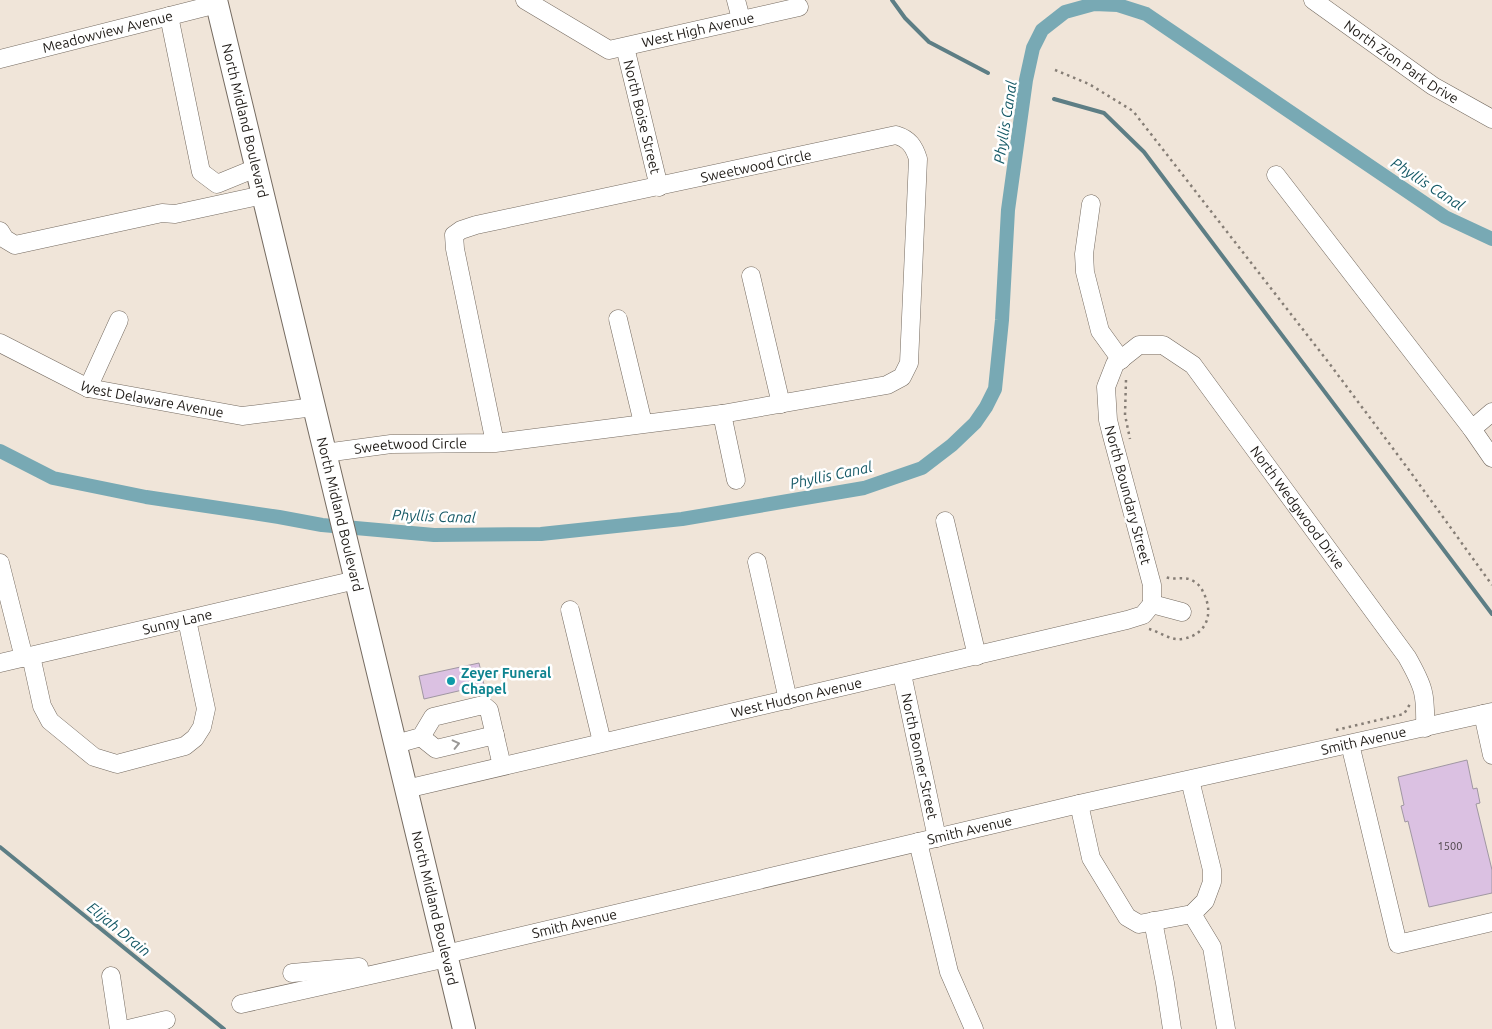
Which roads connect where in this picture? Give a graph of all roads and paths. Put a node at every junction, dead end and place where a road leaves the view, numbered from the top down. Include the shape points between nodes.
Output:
1 (526, 0) edge
2 (736, 0) edge
3 (1313, 0) edge
4 (216, 2) edge
5 (799, 7) dead end
6 (169, 16) junction
7 (741, 19) junction
8 (626, 47) junction
9 (0, 59) edge
10 (1055, 70) dead end
11 (1492, 119) edge
12 (256, 168) junction
13 (1276, 175) dead end
14 (659, 187) junction
15 (263, 194) junction
16 (1091, 204) dead end
17 (0, 231) edge
18 (751, 276) dead end
19 (120, 320) dead end
20 (618, 320) dead end
21 (0, 343) edge
22 (1123, 366) junction
23 (88, 388) junction
24 (781, 404) junction
25 (314, 407) junction
26 (1492, 412) edge
27 (722, 414) junction
28 (643, 423) junction
29 (1472, 429) junction
30 (1130, 440) dead end
31 (495, 443) junction
32 (325, 453) junction
33 (1492, 458) edge
34 (736, 480) dead end
35 (946, 521) dead end
36 (757, 562) dead end
37 (0, 563) edge
38 (1161, 572) dead end
39 (356, 580) junction
40 (1492, 584) edge
41 (1152, 604) junction
42 (570, 610) dead end
43 (1182, 612) dead end
44 (187, 620) junction
45 (1146, 629) dead end
46 (977, 656) junction
47 (27, 657) junction
48 (0, 663) edge
49 (902, 674) junction
50 (788, 700) junction
51 (1411, 702) dead end
52 (1488, 713) edge
53 (1425, 728) junction
54 (1329, 732) dead end
55 (495, 735) junction
56 (421, 737) junction
57 (602, 742) junction
58 (396, 744) junction
59 (1350, 744) junction
60 (1492, 755) edge
61 (502, 766) junction
62 (1190, 780) junction
63 (406, 789) junction
64 (1079, 804) junction
65 (937, 838) junction
66 (918, 842) junction
67 (1192, 914) junction
68 (1153, 921) junction
69 (1492, 922) edge
70 (446, 953) junction
71 (292, 973) dead end
72 (111, 976) dead end
73 (241, 1004) dead end
74 (166, 1020) dead end
75 (119, 1029) edge
76 (128, 1029) edge
77 (464, 1029) edge
78 (974, 1029) edge
79 (1172, 1029) edge
80 (1226, 1029) edge

1 - 8 street, West High Avenue via 609,50
2 - 7 street
3 - 11 street, North Zion Park Drive via 1433,86
4 - 6 street, Meadowview Avenue
4 - 12 main road, North Midland Boulevard
5 - 7 street, West High Avenue
6 - 9 street, Meadowview Avenue
6 - 12 street via 201,172 217,184
7 - 8 street, West High Avenue
8 - 14 street, North Boise Street
10 - 40 path via 1089,84 1133,111 1323,356
12 - 15 main road, North Midland Boulevard
13 - 29 street
14 - 24 street, Sweetwood Circle via 896,136 907,139 914,148 918,159 909,363 902,377 886,385
14 - 31 street, Sweetwood Circle via 476,225 454,235
15 - 17 street via 15,245
15 - 25 main road, North Midland Boulevard
16 - 22 street via 1084,254 1085,272 1100,331
18 - 24 street
19 - 23 street
20 - 28 street
21 - 23 street, West Delaware Avenue
22 - 30 path via 1125,415
22 - 41 street, North Boundary Street via 1115,364 1106,387 1108,420 1152,585
22 - 53 street, North Wedgwood Drive via 1139,345 1156,344 1163,345 1193,365 1407,657 1421,682 1426,702
23 - 25 street, West Delaware Avenue via 242,416
24 - 27 street, Sweetwood Circle
25 - 32 main road, North Midland Boulevard
26 - 29 street
27 - 28 street, Sweetwood Circle
27 - 34 street
28 - 31 street, Sweetwood Circle
29 - 33 street
31 - 32 street, Sweetwood Circle via 391,444
32 - 39 main road, North Midland Boulevard
35 - 46 street
36 - 50 street
37 - 47 street
38 - 45 path via 1166,578 1189,579 1200,586 1210,612 1206,624 1182,639
39 - 44 street, Sunny Lane
39 - 58 main road, North Midland Boulevard
41 - 43 street
41 - 46 street, West Hudson Avenue via 1143,615 1135,618
42 - 57 street
44 - 47 street, Sunny Lane
44 - 47 street via 206,709 202,727 185,746 117,764 94,757 50,722
46 - 49 street, West Hudson Avenue
47 - 48 street, Sunny Lane
49 - 50 street, West Hudson Avenue
49 - 65 street, North Bonner Street
50 - 57 street, West Hudson Avenue
51 - 54 path via 1404,714
52 - 53 street, Smith Avenue
52 - 60 street
53 - 59 street, Smith Avenue
56 -> 55 street via 436,749
55 - 56 street via 489,710 484,705 433,717
55 - 61 street
56 - 58 street
57 - 61 street, West Hudson Avenue
58 - 63 main road, North Midland Boulevard
59 - 62 street, Smith Avenue
59 - 69 street via 1398,944
61 - 63 street, West Hudson Avenue
62 - 64 street, Smith Avenue
62 - 67 street via 1212,870 1212,882 1205,901
63 - 70 main road, North Midland Boulevard
64 - 65 street, Smith Avenue
64 - 68 street via 1091,858 1127,917 1140,924
65 - 66 street, Smith Avenue
66 - 70 street, Smith Avenue
66 - 78 street via 949,972
67 - 68 street
67 - 80 street via 1212,947
68 - 79 street
70 - 71 street via 350,969
70 - 73 street, Smith Avenue
70 - 77 main road, North Midland Boulevard
72 - 75 street
74 - 76 street

